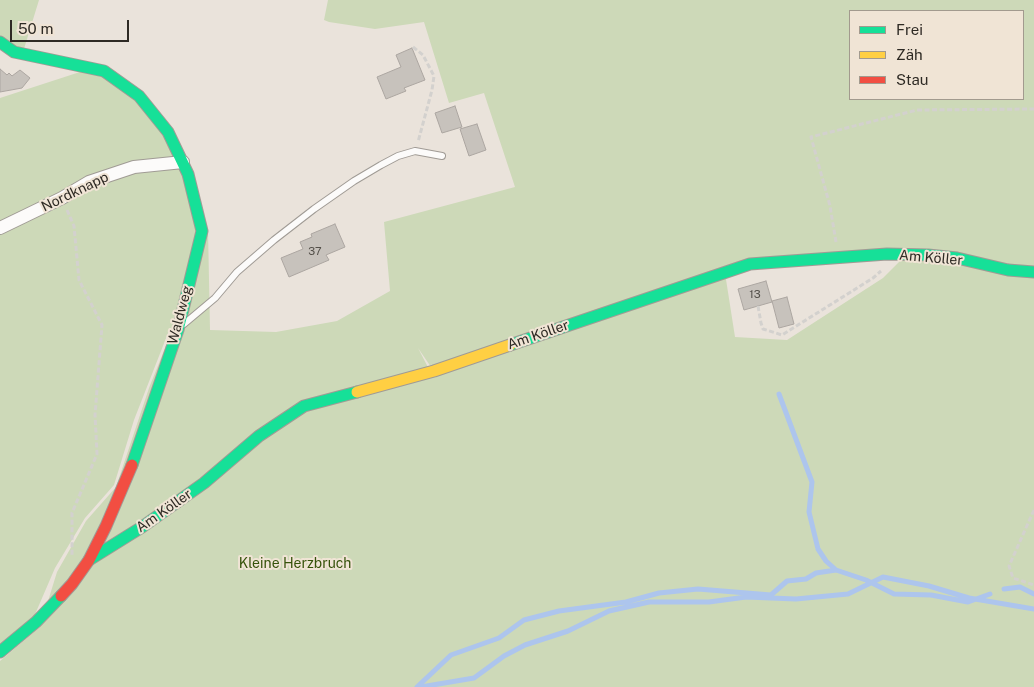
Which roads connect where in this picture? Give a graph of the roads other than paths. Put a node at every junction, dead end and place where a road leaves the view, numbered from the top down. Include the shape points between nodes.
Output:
1 (0, 42) edge
2 (442, 156) dead end
3 (183, 162) junction
4 (0, 228) edge
5 (1034, 272) edge
6 (178, 330) junction
7 (88, 560) junction
8 (0, 652) edge

1 - 3 street, Waldweg via 14,52 104,71 139,96 168,132
2 - 6 lane via 415,151 381,164 314,209 237,272 215,298
3 - 4 street, Nordknapp via 116,172 89,182
3 - 6 street, Waldweg via 202,231
5 - 7 street, Am Köller via 928,255 838,256 750,264 434,371 304,406 259,436 204,483
6 - 7 street, Waldweg via 134,460
7 - 8 street, Waldweg via 72,584 36,622

